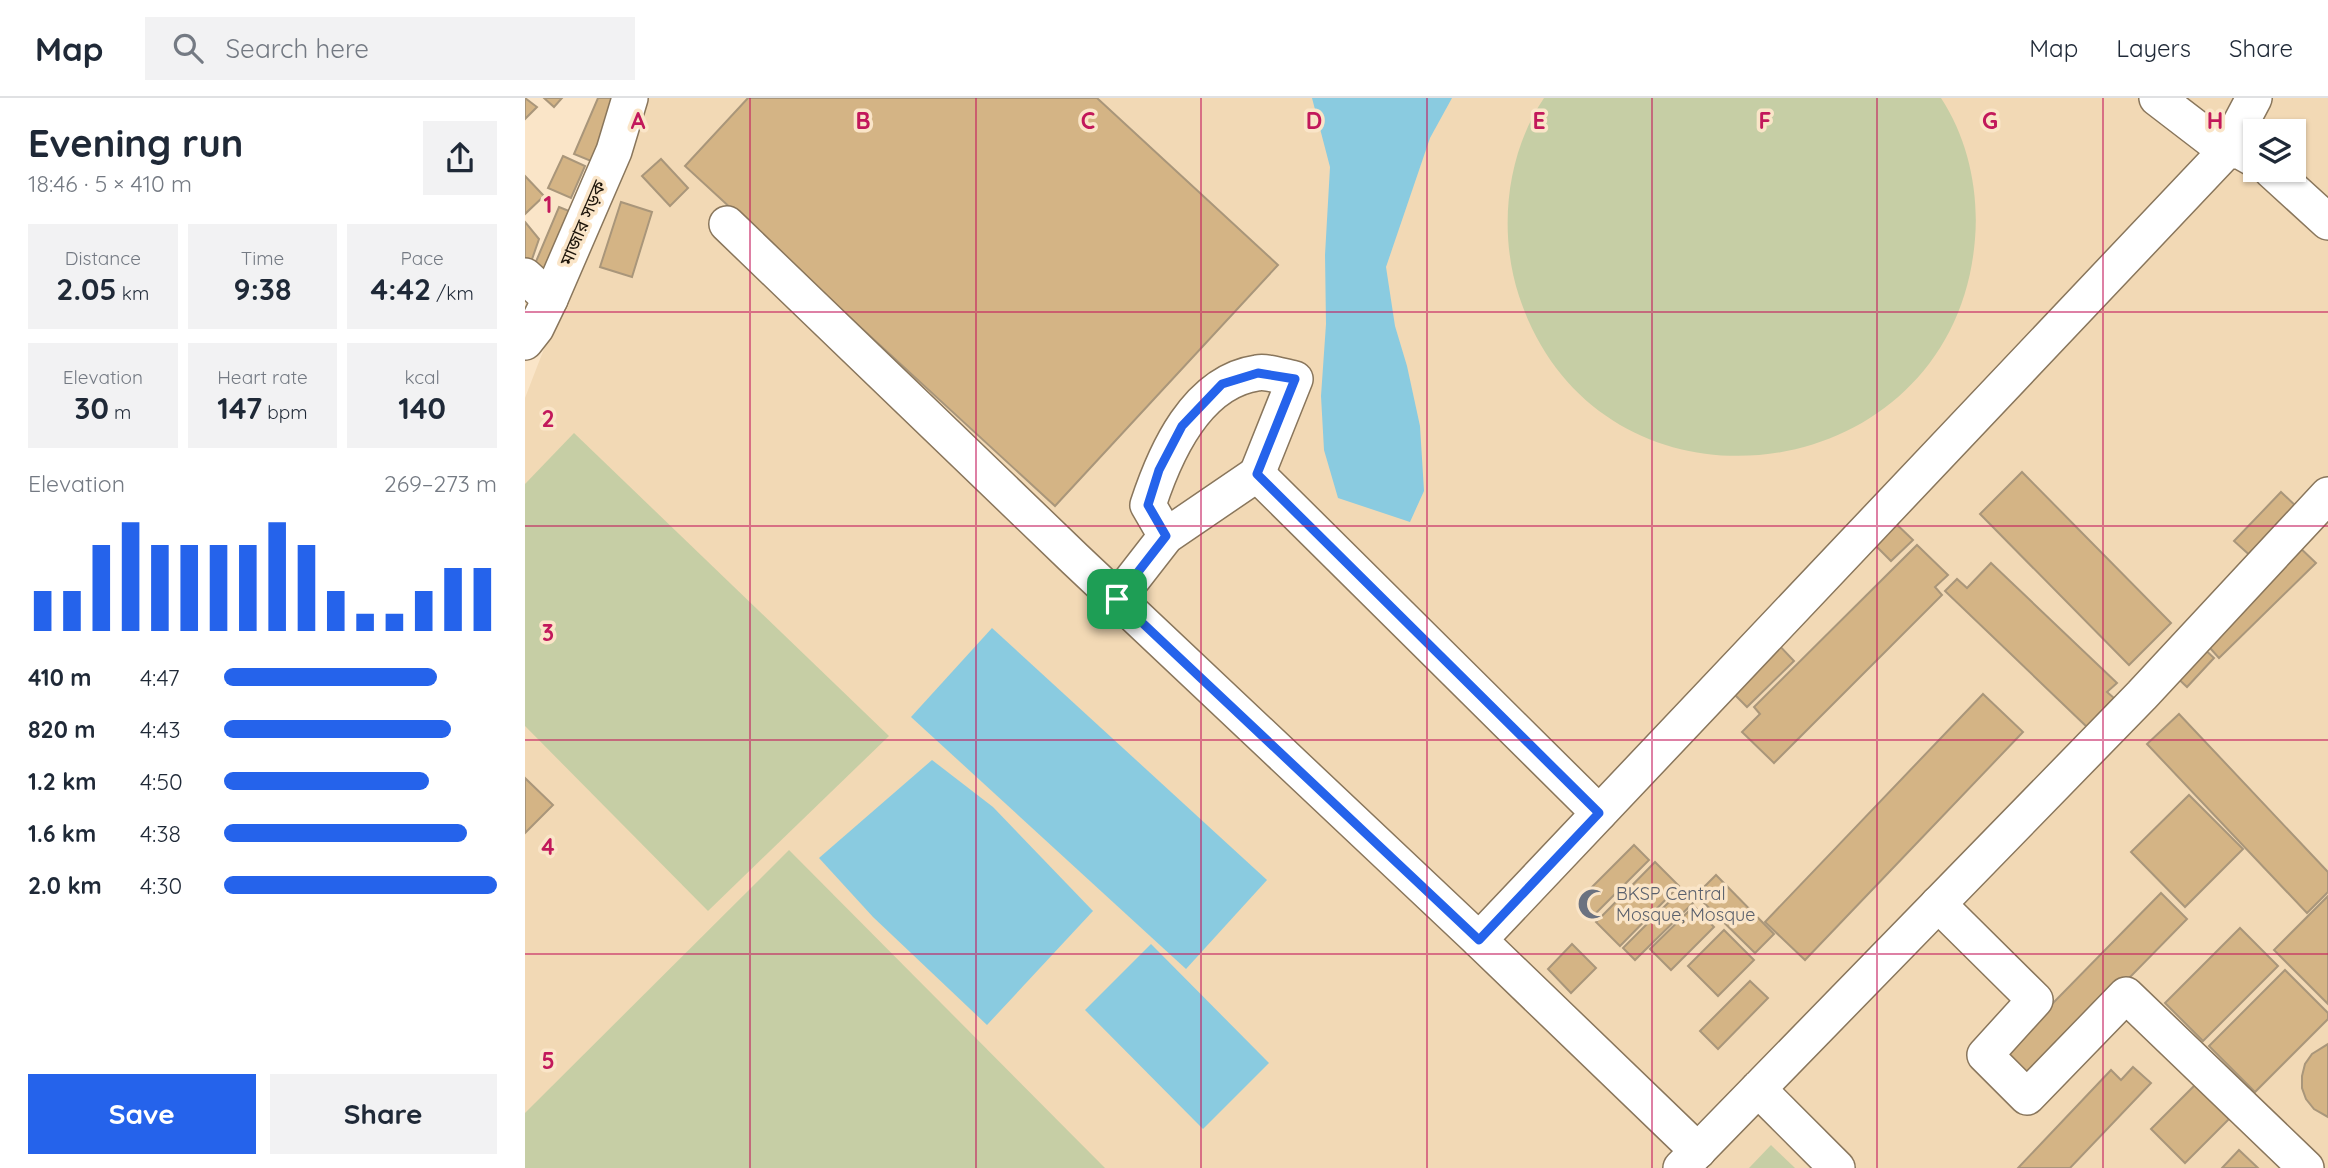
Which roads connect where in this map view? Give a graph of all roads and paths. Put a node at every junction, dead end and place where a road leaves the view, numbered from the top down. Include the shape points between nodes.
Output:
1 (630, 98) edge
2 (2157, 98) edge
3 (2254, 98) edge
4 (2241, 155) edge
5 (2284, 182) edge
6 (2328, 222) edge
7 (727, 224) dead end
8 (525, 276) edge
9 (550, 299) junction
10 (525, 342) edge
11 (1257, 474) junction
12 (2328, 495) edge
13 (1166, 536) junction
14 (1117, 599) junction
15 (1599, 813) junction
16 (1938, 904) junction
17 (1479, 940) junction
18 (1758, 1089) junction
19 (1689, 1159) edge
20 (1837, 1168) edge
21 (2306, 1168) edge

1 - 9 street, মাজার সড়ক via 614,151
2 - 4 street
3 - 4 street
4 - 15 street
5 - 6 street
7 - 14 street
8 - 9 street
9 - 10 street, মাজার সড়ক
11 - 13 street
11 - 13 street via 1295,379 1258,373 1222,384 1182,426 1159,470 1148,505
11 - 15 street
12 - 16 street
13 - 14 street
14 - 17 street
15 - 17 street
16 - 18 street
16 - 21 street via 2035,1000 1985,1055 2027,1097 2126,995
17 - 19 street
18 - 19 street
18 - 20 street

